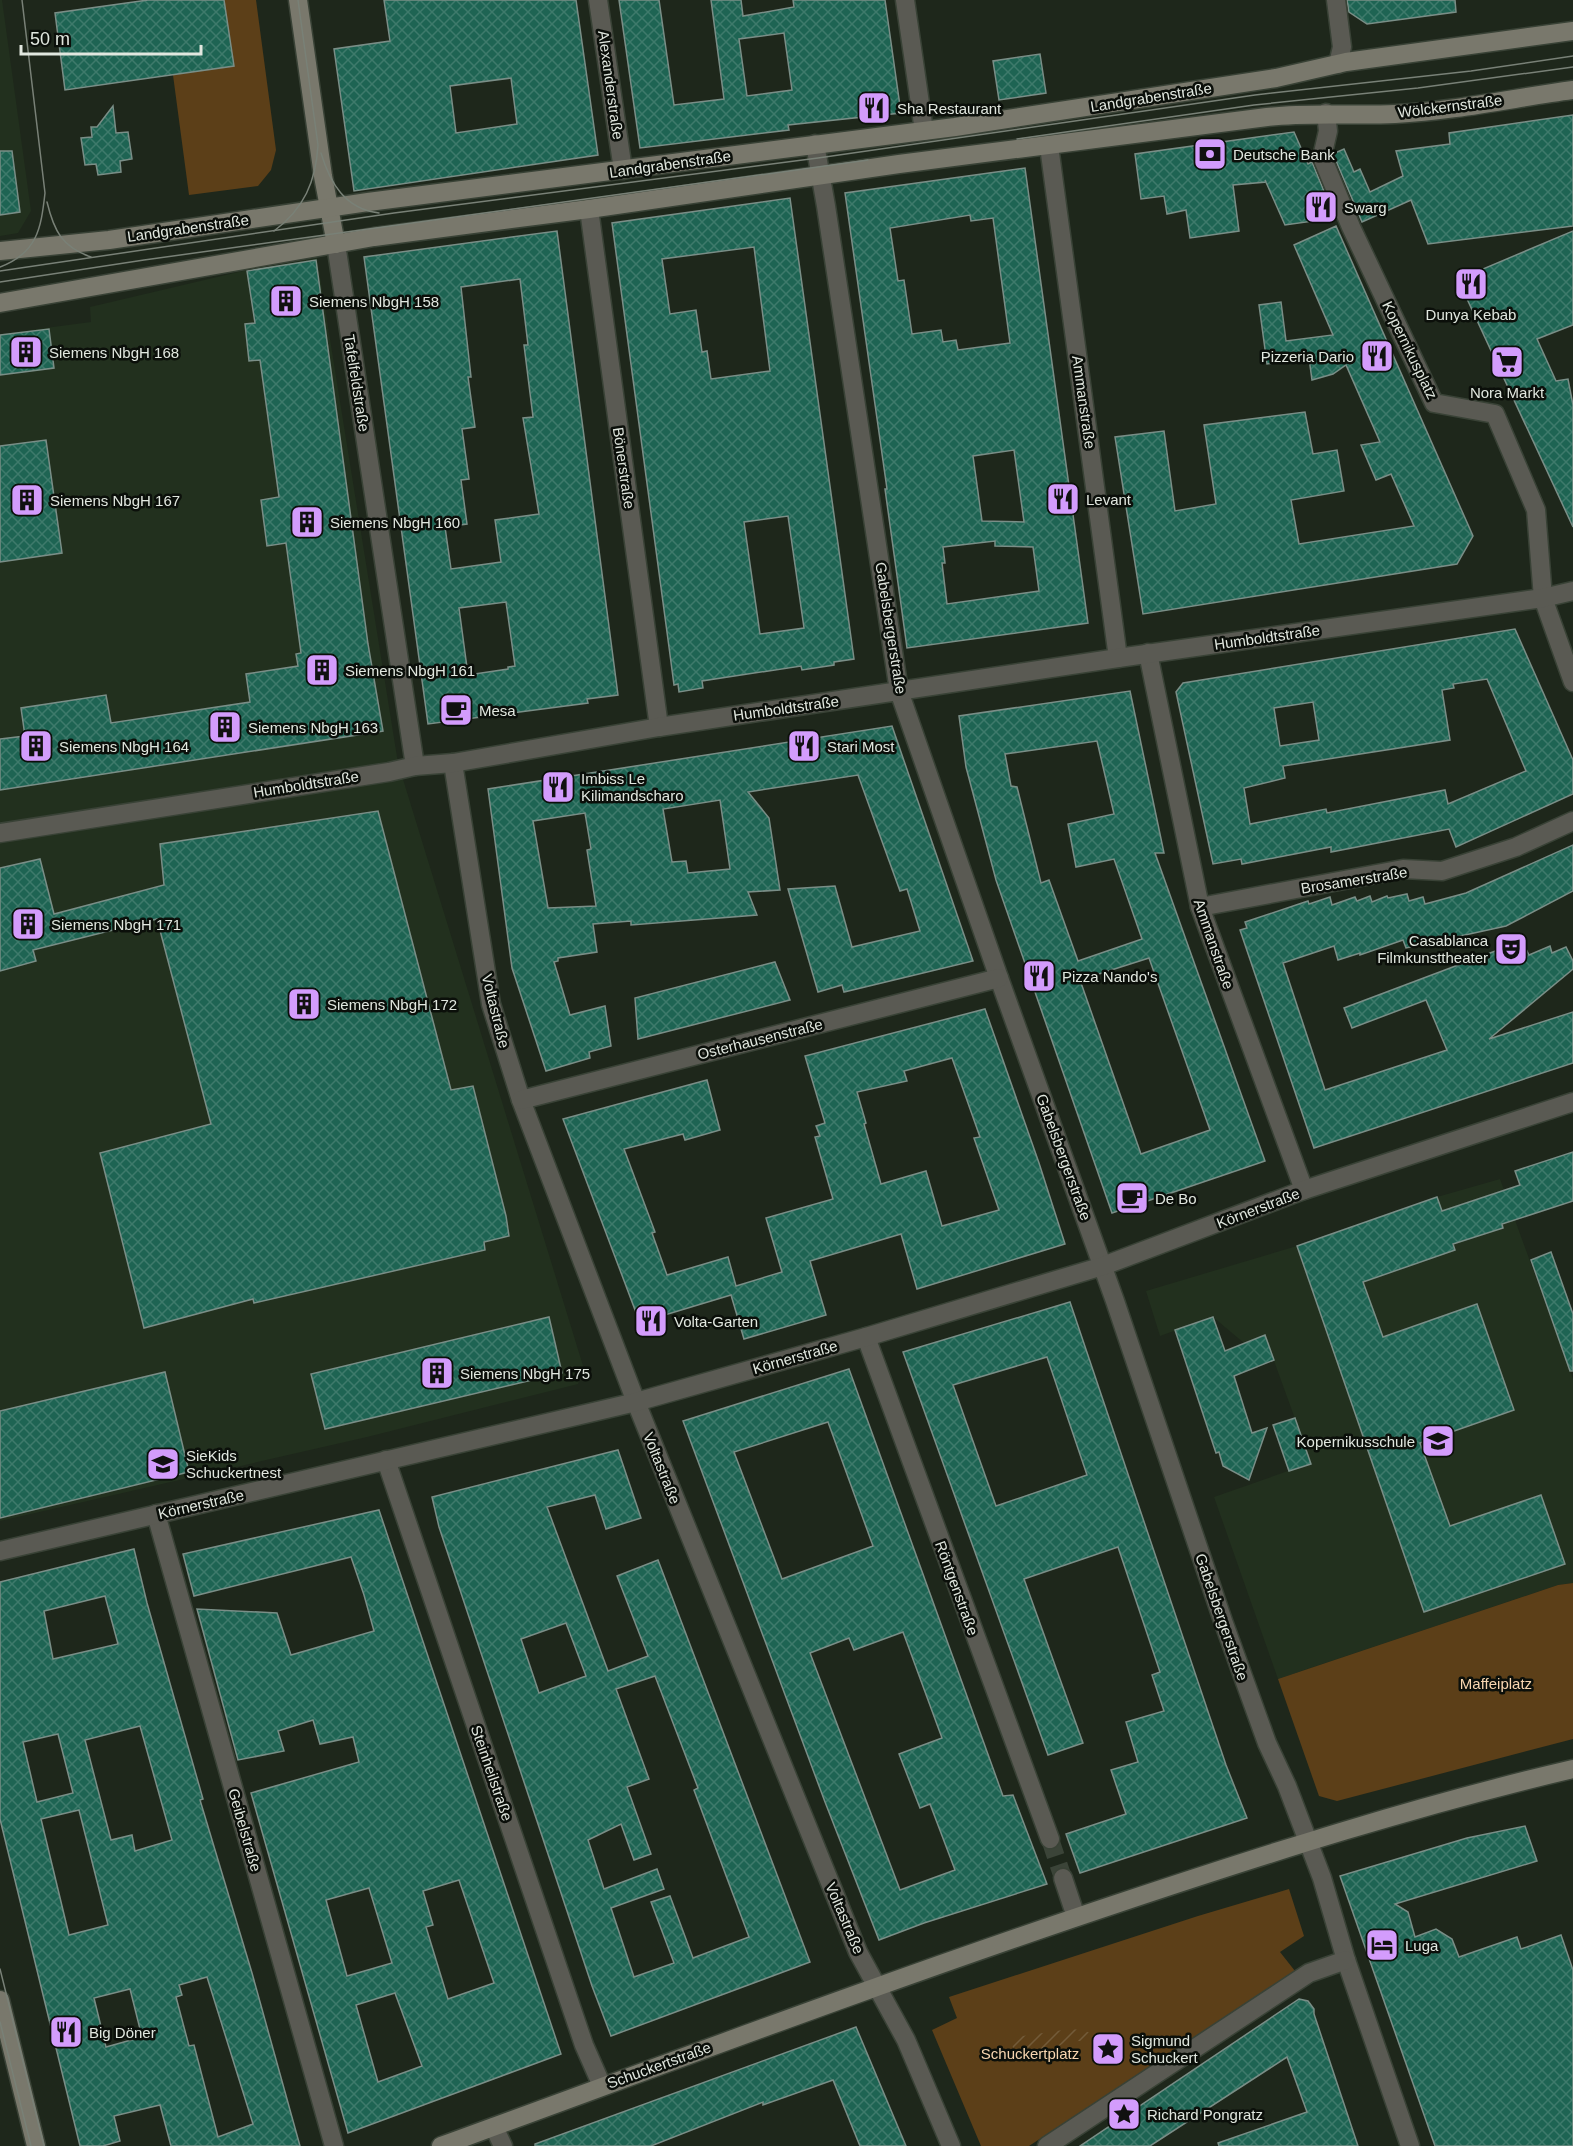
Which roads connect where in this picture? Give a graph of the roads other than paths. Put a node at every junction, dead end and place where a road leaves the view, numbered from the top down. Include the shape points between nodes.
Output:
1 (298, 0) edge
2 (598, 0) edge
3 (905, 0) edge
4 (1336, 0) edge
5 (1573, 31) edge
6 (1338, 64) junction
7 (1573, 90) edge
8 (1326, 113) junction
9 (924, 131) junction
10 (815, 144) junction
11 (1049, 146) junction
12 (623, 170) junction
13 (821, 176) junction
14 (328, 208) junction
15 (589, 209) junction
16 (336, 244) junction
17 (0, 251) edge
18 (0, 303) edge
19 (1573, 591) edge
20 (1543, 598) junction
21 (1148, 653) junction
22 (1118, 658) junction
23 (1573, 682) edge
24 (899, 691) junction
25 (659, 727) junction
26 (453, 764) junction
27 (415, 766) junction
28 (1573, 821) edge
29 (0, 833) edge
30 (1200, 907) junction
31 (999, 978) junction
32 (521, 1100) junction
33 (1573, 1102) edge
34 (1304, 1190) junction
35 (1103, 1266) junction
36 (866, 1337) junction
37 (636, 1402) junction
38 (386, 1460) junction
39 (156, 1515) junction
40 (0, 1551) edge
41 (1573, 1769) edge
42 (1050, 1839) tunnel mouth
43 (1308, 1841) junction
44 (1063, 1878) tunnel mouth
45 (1076, 1917) junction
46 (1346, 1960) junction
47 (877, 1986) junction
48 (0, 2000) edge
49 (602, 2086) junction
50 (494, 2127) junction
51 (36, 2146) edge
52 (334, 2146) edge
53 (441, 2146) edge
54 (503, 2146) edge
55 (951, 2146) edge
56 (1047, 2146) edge
57 (1410, 2146) edge

1 - 14 main road, Tafelfeldstraße
2 - 12 street, Alexanderstraße
3 - 9 street
4 - 6 street via 1341,47
5 - 6 main road
6 - 9 main road, Landgrabenstraße via 1276,78
7 - 8 main road, Wölckernstraße via 1395,114
8 - 11 main road via 1230,121
8 - 20 street, Kopernikusplatz via 1328,131 1322,157 1434,403 1495,414 1536,510
9 - 10 main road, Landgrabenstraße
10 - 12 main road, Landgrabenstraße
10 - 13 street, Gabelsbergerstraße
11 - 13 main road
11 - 22 street, Ammanstraße
12 - 14 main road, Landgrabenstraße
13 - 15 main road
13 - 24 street, Gabelsbergerstraße
14 - 16 main road, Tafelfeldstraße
14 - 17 main road, Landgrabenstraße via 109,240
15 - 16 main road
15 - 25 street, Bönerstraße
16 - 18 main road
16 - 27 street, Tafelfeldstraße
19 - 20 street, Humboldtstraße
20 - 21 street, Humboldtstraße
20 - 23 street, Kopernikusplatz
21 - 22 street, Humboldtstraße
21 - 30 street, Ammanstraße
22 - 24 street, Humboldtstraße
24 - 25 street, Humboldtstraße
24 - 31 street, Gabelsbergerstraße
25 - 26 street, Humboldtstraße
26 - 27 street, Humboldtstraße
26 - 32 street, Voltastraße via 491,1004
27 - 29 street, Humboldtstraße
28 - 30 street, Brosamerstraße via 1516,847 1442,872 1403,869
30 - 34 street, Ammanstraße
31 - 32 street, Osterhausenstraße
31 - 35 street, Gabelsbergerstraße
32 - 37 street, Voltastraße
33 - 34 street, Körnerstraße
34 - 35 street, Körnerstraße
35 - 36 street, Körnerstraße
35 - 43 street, Gabelsbergerstraße via 1223,1621
36 - 37 street, Körnerstraße
36 - 42 street, Röntgenstraße
37 - 38 street, Körnerstraße
37 - 47 street, Voltastraße via 858,1952
38 - 39 street, Körnerstraße
38 - 49 street, Steinheilstraße via 580,2034
39 - 40 street, Körnerstraße
39 - 52 street, Geibelstraße
41 - 43 main road
43 - 45 main road
43 - 46 street, Gabelsbergerstraße
44 - 45 street
45 - 47 main road
46 - 56 street via 1309,1973
46 - 57 street, Gabelsbergerstraße
47 - 49 main road, Schuckertstraße
47 - 55 street, Voltastraße via 906,2040
48 - 51 main road
49 - 50 main road, Schuckertstraße
50 - 53 main road, Schuckertstraße
50 - 54 street

